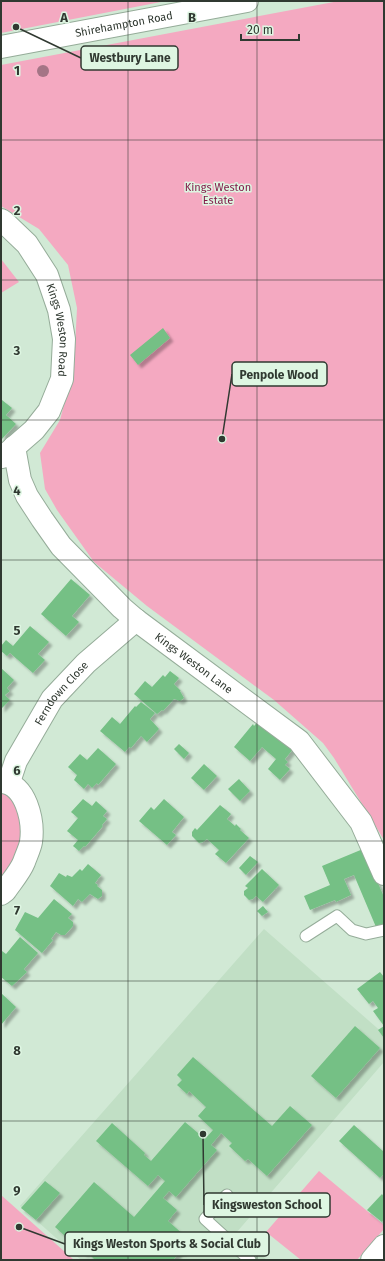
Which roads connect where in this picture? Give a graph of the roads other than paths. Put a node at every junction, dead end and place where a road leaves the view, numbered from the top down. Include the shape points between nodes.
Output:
1 (247, 1) edge
2 (1, 47) edge
3 (1, 220) edge
4 (7, 453) edge
5 (136, 620) junction
6 (5, 782) edge
7 (384, 874) edge
8 (1, 894) edge
9 (384, 930) edge
10 (306, 936) dead end
11 (227, 1195) dead end
12 (384, 1246) edge
13 (250, 1260) edge
14 (372, 1260) edge

1 - 2 street, Shirehampton Road
3 - 4 street, Kings Weston Road via 27,244 47,275 59,310 64,339 62,379 49,411 34,430
4 - 5 street, Kings Weston Lane via 27,496 61,546
5 - 6 street, Ferndown Close via 86,664 52,699
5 - 7 street, Kings Weston Lane via 299,741 361,822
6 - 8 street, Ferndown Close via 17,788 22,794 30,818 31,842 23,864
9 - 10 lane via 366,934 352,930 337,916
11 - 13 lane via 205,1219
12 - 14 street

